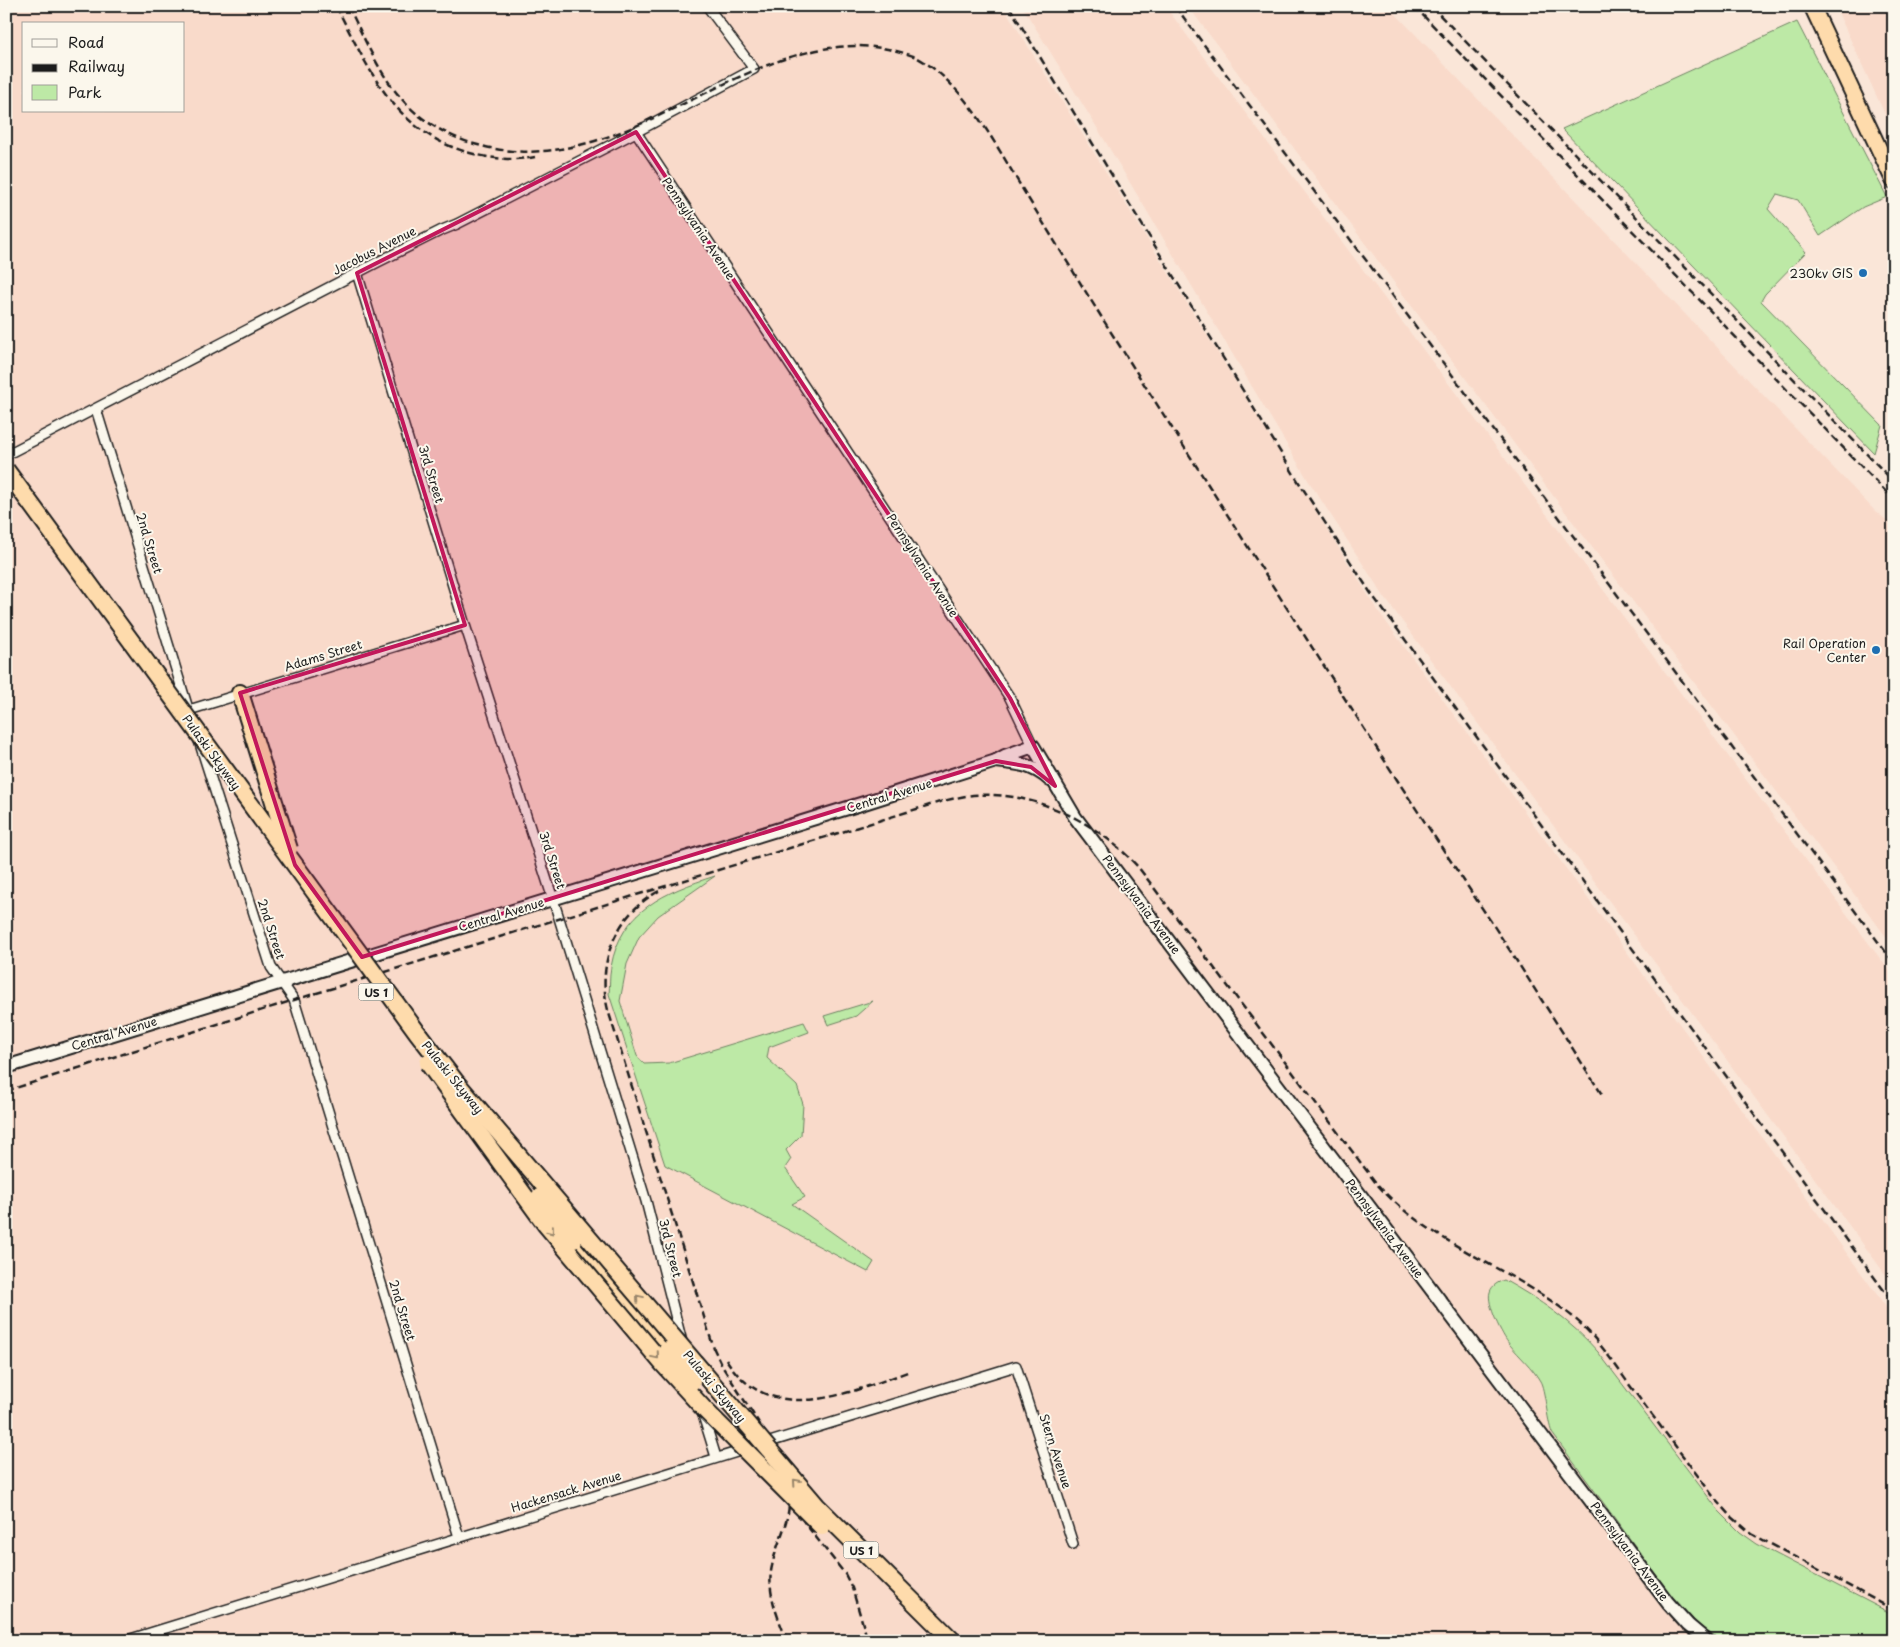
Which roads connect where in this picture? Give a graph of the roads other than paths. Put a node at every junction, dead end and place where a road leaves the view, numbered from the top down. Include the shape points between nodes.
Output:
1 (707, 6) edge
2 (1812, 6) edge
3 (636, 132) junction
4 (1894, 181) edge
5 (357, 273) junction
6 (96, 409) junction
7 (6, 455) edge
8 (6, 470) edge
9 (6, 486) edge
10 (465, 625) junction
11 (240, 693) junction
12 (189, 710) junction
13 (1033, 746) junction
14 (996, 761) junction
15 (1055, 786) junction
16 (552, 898) junction
17 (282, 981) junction
18 (6, 1066) edge
19 (667, 1350) junction
20 (1016, 1366) joint
21 (773, 1455) junction
22 (716, 1457) junction
23 (772, 1477) junction
24 (459, 1537) junction
25 (1073, 1544) dead end
26 (1705, 1639) edge
27 (124, 1641) edge
28 (938, 1641) edge
29 (953, 1641) edge

1 - 3 street, Jacobus Avenue via 754,69
2 - 4 highway
3 - 5 street, Jacobus Avenue
3 - 13 street, Pennsylvania Avenue via 1010,698
5 - 6 street, Jacobus Avenue
5 - 10 street, 3rd Street
6 - 7 street, Jacobus Avenue
6 - 12 street, 2nd Street
21 -> 8 highway, Pulaski Skyway / US 1, bridge via 432,1051
9 -> 23 highway, Pulaski Skyway / US 1, bridge via 546,1225 668,1370
10 - 11 street, Adams Street
10 - 16 street, 3rd Street
11 - 12 street, Adams Street
11 - 19 highway, bridge via 296,867 317,902 473,1113 562,1226
12 - 17 street, 2nd Street via 271,967
13 - 14 main road, Central Avenue
13 - 15 main road, Pennsylvania Avenue
14 - 15 main road, Central Avenue via 1031,767
14 - 16 main road, Central Avenue
15 - 26 main road, Pennsylvania Avenue via 1075,818 1668,1603
16 - 17 main road, Central Avenue
16 - 22 street, 3rd Street via 646,1201
17 - 18 main road, Central Avenue
17 - 24 street, 2nd Street via 294,1000
19 - 21 highway, bridge via 733,1420
19 - 23 highway, bridge
20 - 22 street, Hackensack Avenue
20 - 25 street, Stern Avenue
29 -> 21 highway, Pulaski Skyway / US 1, bridge via 817,1506
22 - 24 street, Hackensack Avenue
23 - 28 highway, Pulaski Skyway / US 1, bridge
24 - 27 street, Hackensack Avenue

